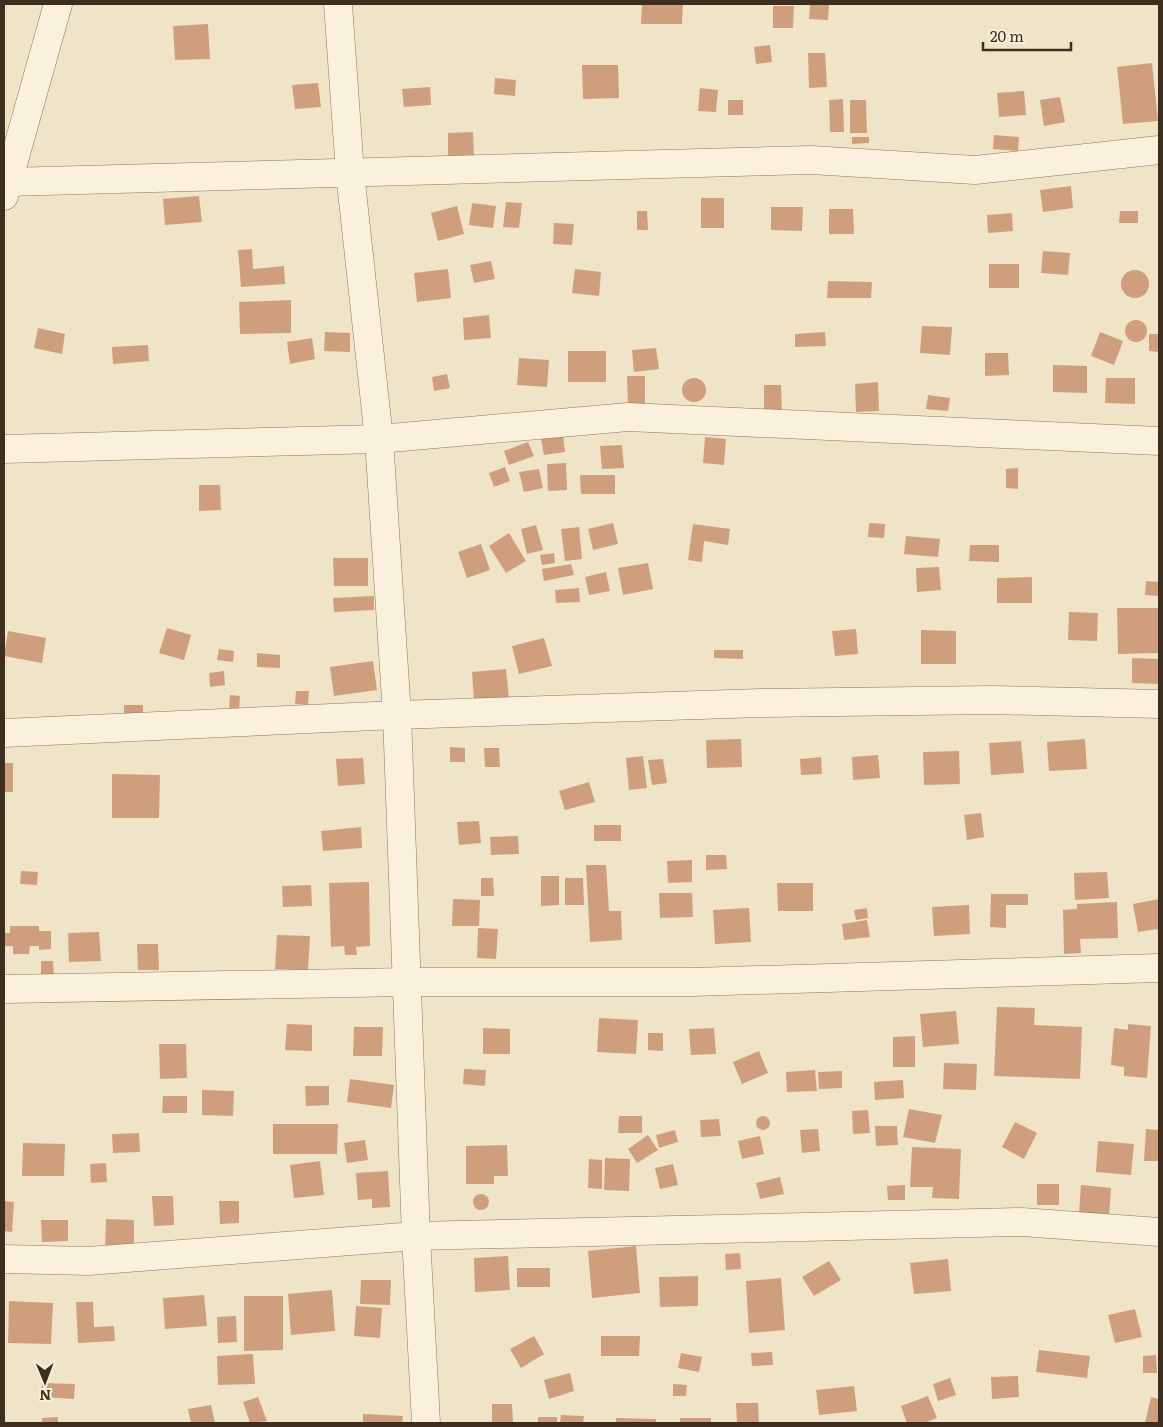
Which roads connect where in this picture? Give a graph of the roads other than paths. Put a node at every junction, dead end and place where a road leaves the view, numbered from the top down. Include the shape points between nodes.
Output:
1 (58, 4) edge
2 (338, 4) edge
3 (1159, 150) edge
4 (350, 173) junction
5 (5, 189) edge
6 (379, 439) junction
7 (1159, 440) edge
8 (4, 449) edge
9 (1159, 704) edge
10 (397, 714) junction
11 (4, 733) edge
12 (1159, 968) edge
13 (407, 982) junction
14 (4, 988) edge
15 (1159, 1232) edge
16 (416, 1236) junction
17 (4, 1259) edge
18 (426, 1423) edge

1 - 5 street
2 - 4 street
3 - 4 street via 975,170 811,160
4 - 5 street
4 - 6 street
6 - 7 street via 628,418
6 - 8 street
6 - 10 street
9 - 10 street via 992,700 761,703
10 - 11 street
10 - 13 street
12 - 13 street via 693,982
13 - 14 street
13 - 16 street
15 - 16 street via 1022,1222
16 - 17 street via 88,1261
16 - 18 street

